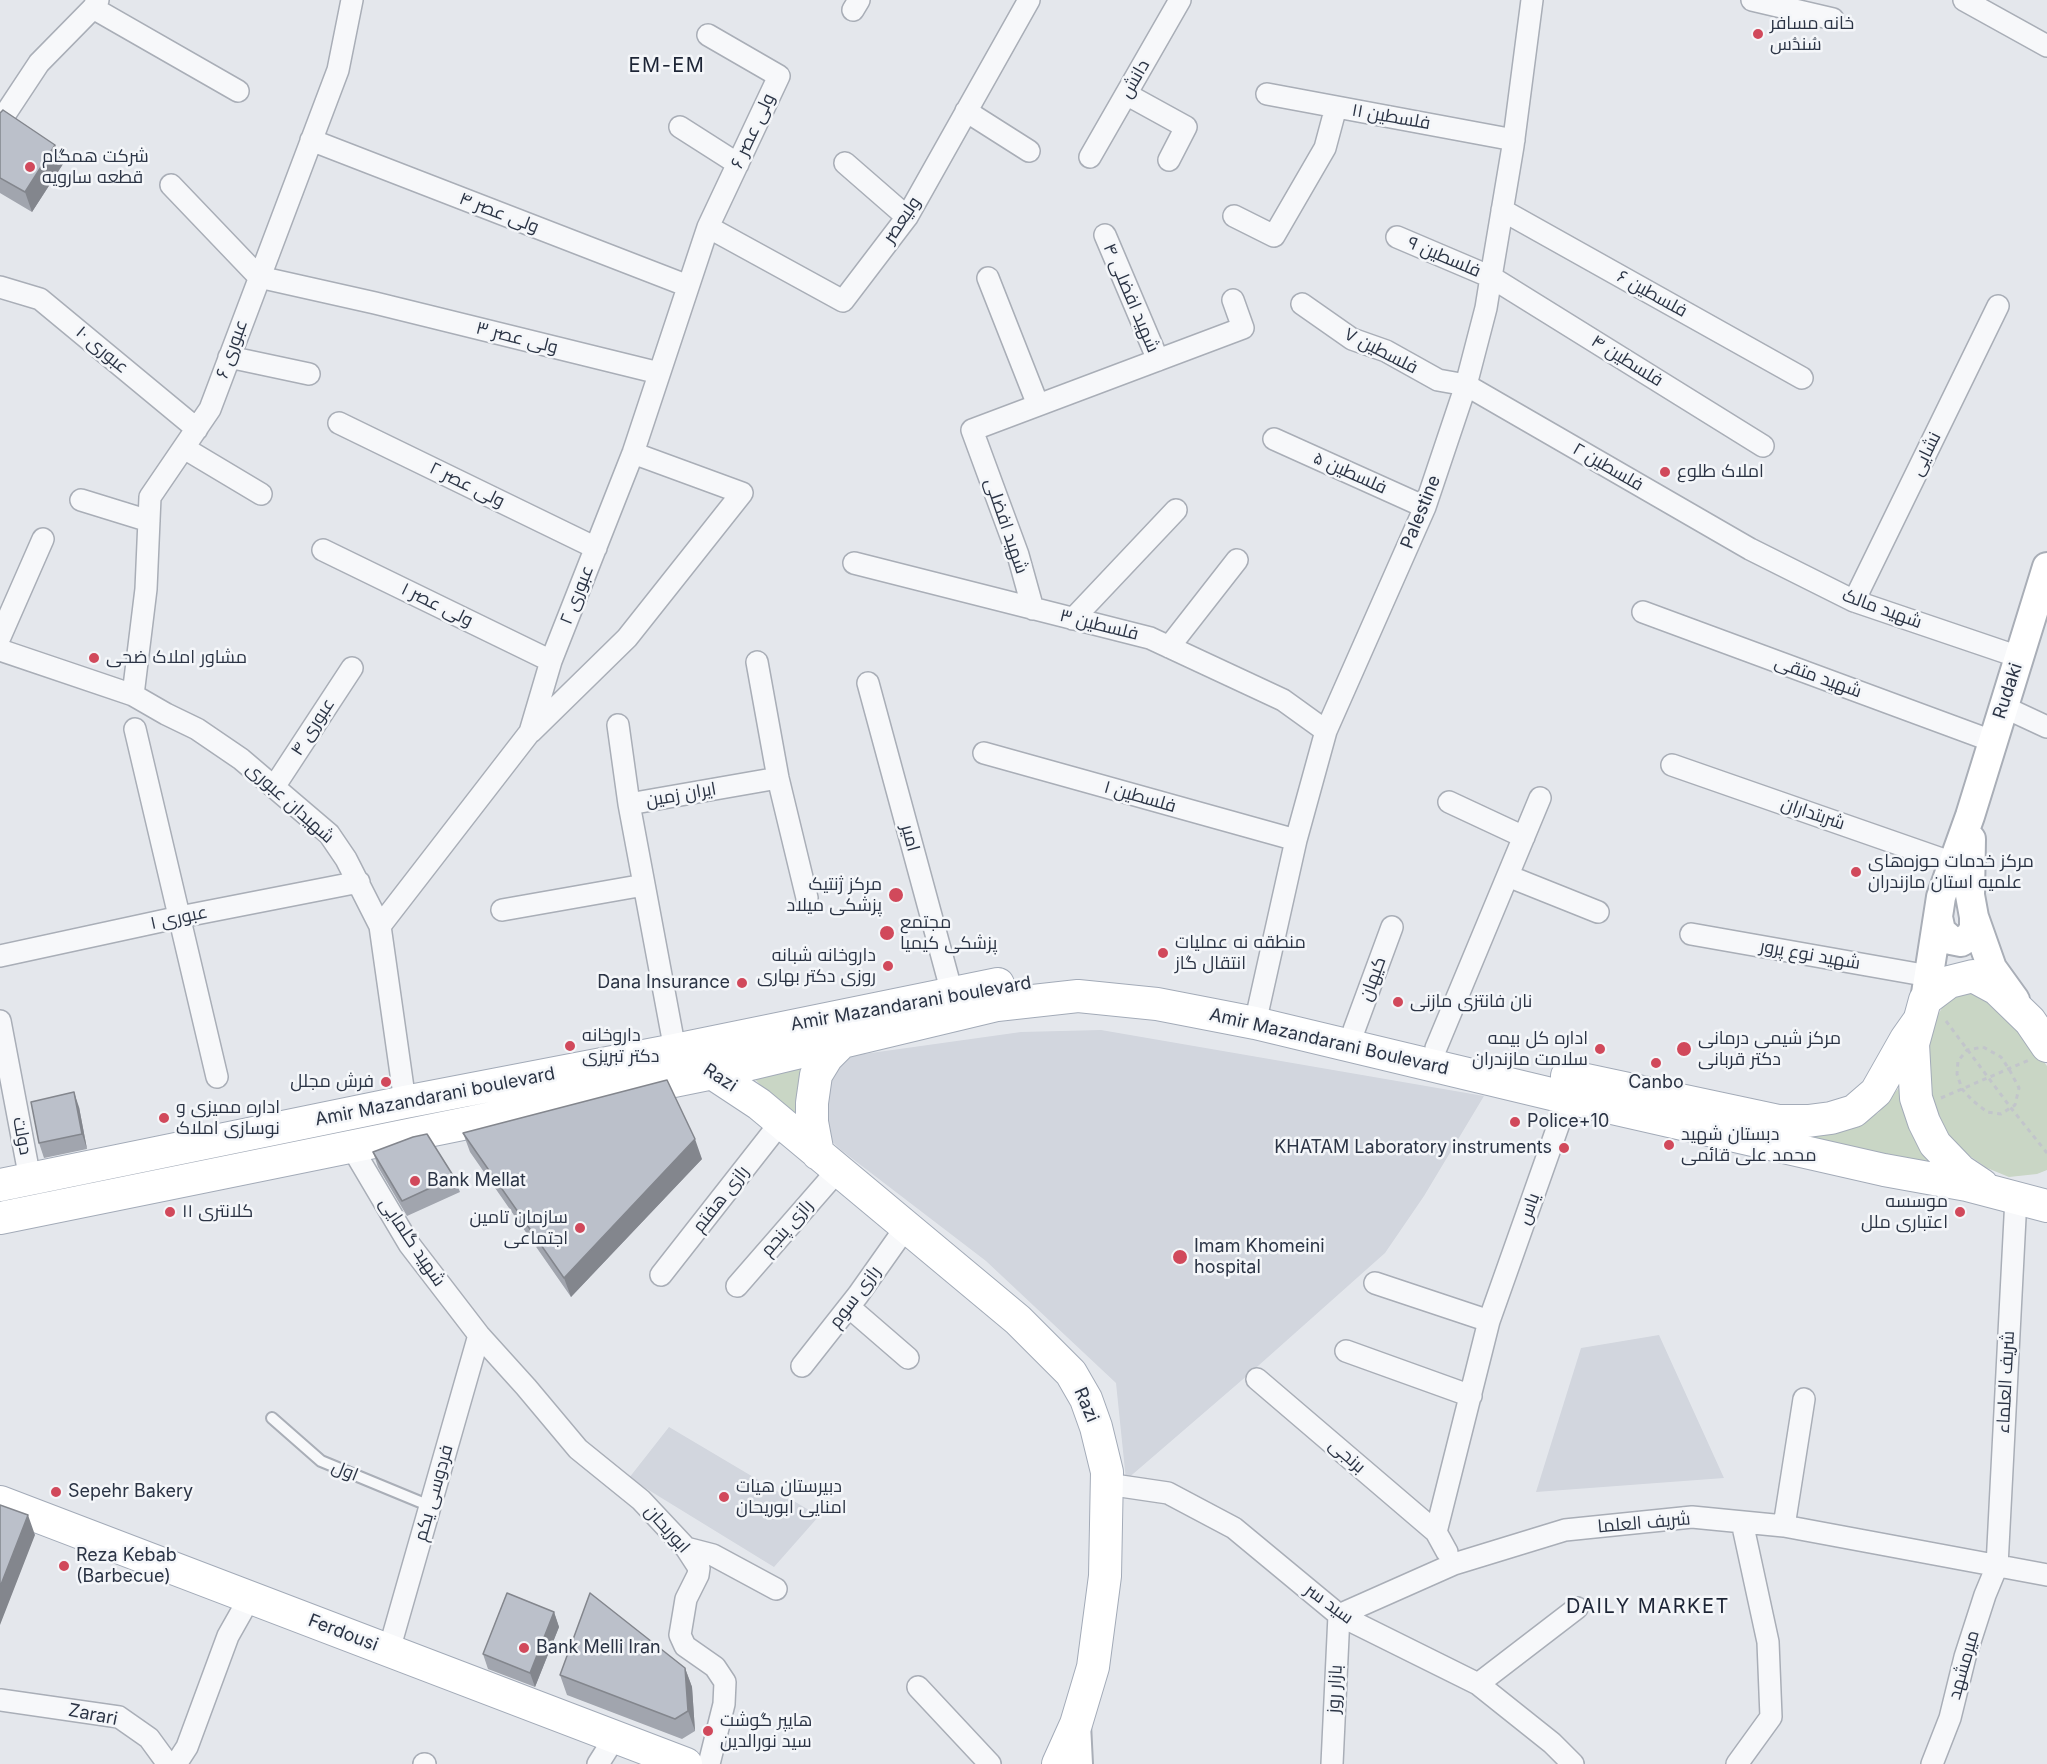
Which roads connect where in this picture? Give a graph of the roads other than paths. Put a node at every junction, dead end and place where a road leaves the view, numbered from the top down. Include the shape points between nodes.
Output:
1 (352, 0) edge
2 (1029, 0) edge
3 (1180, 0) edge
4 (1532, 0) edge
5 (1752, 0) edge
6 (1964, 0) edge
7 (96, 4) edge
8 (1833, 19) dead end
9 (708, 35) dead end
10 (2047, 46) edge
11 (238, 91) dead end
12 (1126, 94) junction
13 (1267, 94) dead end
14 (1336, 107) junction
15 (966, 111) junction
16 (0, 122) edge
17 (680, 127) dead end
18 (311, 140) junction
19 (1514, 140) junction
20 (1029, 151) dead end
21 (1090, 158) dead end
22 (1169, 160) dead end
23 (845, 163) dead end
24 (738, 164) junction
25 (171, 185) dead end
26 (1502, 210) junction
27 (1234, 216) dead end
28 (906, 218) junction
29 (708, 227) junction
30 (1105, 235) dead end
31 (1397, 237) dead end
32 (1491, 277) junction
33 (259, 278) junction
34 (988, 278) dead end
35 (688, 286) junction
36 (0, 287) edge
37 (1233, 300) dead end
38 (1302, 304) dead end
39 (1998, 306) dead end
40 (229, 357) junction
41 (1158, 360) junction
42 (659, 373) junction
43 (309, 374) dead end
44 (1803, 378) dead end
45 (1466, 386) junction
46 (1038, 405) junction
47 (339, 423) dead end
48 (197, 429) junction
49 (1274, 439) dead end
50 (1763, 446) dead end
51 (184, 447) junction
52 (633, 453) junction
53 (261, 494) dead end
54 (81, 500) dead end
55 (1425, 507) junction
56 (1176, 510) dead end
57 (149, 520) junction
58 (43, 538) dead end
59 (596, 548) junction
60 (1750, 549) joint
61 (323, 550) dead end
62 (1238, 560) dead end
63 (854, 563) dead end
64 (2047, 567) edge
65 (1854, 601) junction
66 (1033, 609) junction
67 (1643, 612) dead end
68 (1073, 619) junction
69 (0, 637) edge
70 (1169, 647) junction
71 (0, 650) edge
72 (2019, 657) junction
73 (551, 661) junction
74 (757, 662) dead end
75 (352, 668) dead end
76 (868, 683) dead end
77 (133, 695) junction
78 (2004, 707) junction
79 (618, 725) dead end
80 (2047, 727) edge
81 (135, 729) dead end
82 (1326, 731) junction
83 (530, 732) junction
84 (1992, 741) junction
85 (984, 753) dead end
86 (1672, 765) dead end
87 (778, 778) junction
88 (274, 787) junction
89 (1540, 798) dead end
90 (1449, 802) dead end
91 (629, 804) junction
92 (1970, 816) junction
93 (1524, 837) junction
94 (1296, 840) junction
95 (1953, 863) junction
96 (1508, 876) junction
97 (358, 882) junction
98 (644, 885) junction
99 (807, 898) dead end
100 (502, 910) dead end
101 (1598, 912) dead end
102 (180, 917) junction
103 (1938, 917) junction
104 (1974, 917) junction
105 (380, 926) junction
106 (1392, 927) dead end
107 (1691, 934) dead end
108 (0, 956) edge
109 (952, 993) junction
110 (1925, 999) junction
111 (1258, 1010) junction
112 (0, 1021) edge
113 (1354, 1030) junction
114 (843, 1041) junction
115 (2038, 1041) edge
116 (1436, 1048) junction
117 (675, 1050) junction
118 (713, 1073) junction
119 (217, 1077) dead end
120 (1568, 1098) junction
121 (405, 1102) junction
122 (781, 1122) junction
123 (351, 1146) junction
124 (828, 1162) junction
125 (30, 1179) junction
126 (0, 1185) edge
127 (2047, 1186) edge
128 (2002, 1194) junction
129 (2047, 1206) edge
130 (0, 1218) edge
131 (906, 1227) junction
132 (661, 1275) dead end
133 (1375, 1283) dead end
134 (737, 1286) dead end
135 (849, 1306) junction
136 (1490, 1321) junction
137 (478, 1335) junction
138 (1346, 1351) dead end
139 (908, 1358) dead end
140 (802, 1366) dead end
141 (1257, 1379) dead end
142 (1471, 1396) junction
143 (1804, 1399) dead end
144 (272, 1418) dead end
145 (1107, 1484) junction
146 (0, 1502) edge
147 (430, 1506) junction
148 (1742, 1522) junction
149 (1784, 1526) junction
150 (1436, 1532) junction
151 (686, 1548) junction
152 (1447, 1552) dead end
153 (1997, 1566) junction
154 (2047, 1575) edge
155 (776, 1589) dead end
156 (250, 1597) junction
157 (1577, 1608) dead end
158 (1339, 1615) junction
159 (389, 1650) junction
160 (1478, 1684) junction
161 (918, 1687) dead end
162 (0, 1700) edge
163 (1076, 1724) junction
164 (615, 1737) junction
165 (168, 1764) edge
166 (176, 1764) edge
167 (598, 1764) edge
168 (686, 1764) edge
169 (709, 1764) edge
170 (990, 1764) edge
171 (1058, 1764) edge
172 (1078, 1764) edge
173 (1332, 1764) edge
174 (1573, 1764) edge
175 (1737, 1764) edge
176 (1933, 1764) edge

1 - 18 street, عبوری ۶ via 338,70
2 - 15 street, ولیعصر
3 - 12 street, دانش
4 - 19 street, Palestine
5 - 8 street
6 - 10 street
7 - 11 street
7 - 16 street via 39,63
9 - 24 street, ولی عصر ۶ via 779,76
12 - 21 street, دانش
12 - 22 street via 1186,127
13 - 14 street, فلسطین ۱۱
14 - 19 street, فلسطین ۱۱
14 - 27 street via 1325,148 1274,236
15 - 20 street
15 - 28 street, ولیعصر
17 - 24 street
18 - 33 street, عبوری ۶
18 - 35 street, ولی عصر ۴
19 - 26 street, Palestine
23 - 28 street
24 - 29 street, ولی عصر ۶
25 - 33 street
26 - 32 street, Palestine
26 - 44 street, فلسطین ۶
28 - 29 street, ولیعصر via 843,301
29 - 35 street, عبوری ۲
30 - 41 street, شهید افضلی ۴
31 - 32 street, فلسطین ۹
32 - 45 street, Palestine
32 - 50 street, فلسطین ۴
33 - 40 street, عبوری ۶
33 - 42 street, ولی عصر ۳
34 - 46 street
35 - 42 street, عبوری ۲
36 - 48 street, عبوری ۱۰ via 40,299
37 - 41 street via 1244,328
38 - 45 street, فلسطین ۷ via 1352,339 1386,351 1438,380
39 - 65 street, نشایی
40 - 43 street
40 - 48 street, عبوری ۶ via 210,409
41 - 46 street
42 - 52 street, عبوری ۲
45 - 55 street, Palestine
45 - 60 street, فلسطین ۲
46 - 66 street, شهید افضلی via 972,430 1018,555
47 - 59 street, ولی عصر ۲
48 - 51 street, عبوری ۶
49 - 55 street, فلسطین ۵
51 - 53 street
51 - 57 street, عبوری ۶ via 150,496
52 - 59 street, عبوری ۲
52 - 83 street via 742,493 627,638
54 - 57 street
55 - 82 street, Palestine
56 - 68 street
57 - 77 street, عبوری ۶ via 146,589
58 - 69 street
59 - 73 street, عبوری ۲
60 - 65 street, شهید مالک
61 - 73 street, ولی عصر ۱
62 - 70 street
63 - 66 street, فلسطین ۳
64 - 72 main road, Rudaki
65 - 72 street, شهید مالک
66 - 68 street, فلسطین ۳
67 - 84 street, شهید متقی
68 - 70 street, فلسطین ۳ via 1150,638
70 - 82 street, فلسطین ۳ via 1283,700
71 - 77 street, شهیدان عبوری
72 - 78 main road, Rudaki
73 - 83 street, عبوری ۲
74 - 87 street
75 - 88 street, عبوری ۴
76 - 109 street, امیر
77 - 88 street, شهیدان عبوری via 197,729
78 - 80 street
78 - 84 main road, Rudaki
79 - 91 street
81 - 102 street
82 - 94 street, Palestine
83 - 105 street, عبوری ۲
84 - 92 main road, Rudaki
85 - 94 street, فلسطین ۱
86 - 95 street, شربتداران
87 - 91 street, ایران زمین
87 - 99 street
88 - 97 street, شهیدان عبوری via 329,834
89 - 93 street
90 - 93 street
91 - 98 street, ایران زمین
92 - 95 main road, Rudaki
92 - 104 main road, Rudaki via 1970,895
93 - 96 street
94 - 111 street, Palestine
95 - 103 main road, Rudaki
96 - 101 street
96 - 116 street
97 - 102 street, عبوری ۱
97 - 105 street, شهیدان عبوری
98 - 100 street
98 - 117 street, ایران زمین
102 - 108 street, عبوری ۱
102 - 119 street
103 - 104 main road via 1941,931 1951,940 1961,942 1970,936
103 - 110 main road, Rudaki
104 - 115 main road, Rudaki via 1992,968
105 - 121 street, شهیدان عبوری
106 - 113 street, کیهان
107 - 110 street, شهید نوع پرور
109 - 111 main road, Amir Mazandarani boulevard via 1079,976 1159,983
109 - 117 main road, Amir Mazandarani boulevard
110 - 115 main road via 1949,982 1973,976 1997,989
110 - 116 main road, Amir Mazandarani boulevard via 1876,1092 1854,1111 1808,1121 1778,1121
110 - 128 main road via 1913,1044 1919,1108 1935,1144 1961,1171
111 - 113 main road, Amir Mazandarani boulevard
112 - 125 street, دولت
113 - 116 main road, Amir Mazandarani boulevard
114 - 118 main road, Amir Mazandarani Boulevard
114 - 120 main road, Amir Mazandarani Boulevard via 997,1005 1078,996 1156,1004 1255,1023
114 - 124 main road via 816,1075 812,1103 812,1122
117 - 118 main road, Razi
117 - 121 main road, Amir Mazandarani boulevard
118 - 122 main road, Razi
118 - 123 main road, Amir Mazandarani boulevard
120 - 128 main road, Amir Mazandarani Boulevard
120 - 136 street, یاس
121 - 125 main road, Amir Mazandarani boulevard
122 - 124 main road, Razi
122 - 132 street, رازی هفتم
123 - 130 main road, Amir Mazandarani boulevard
123 - 137 street, شهید گلمایی via 409,1244
124 - 131 main road, Razi
124 - 134 street, رازی پنجم
125 - 126 main road, Amir Mazandarani boulevard
127 - 128 main road
128 - 129 main road, Amir Mazandarani Boulevard
128 - 153 street, شریف العلماء
131 - 135 street, رازی سوم
131 - 145 main road, Razi via 1018,1320 1071,1373 1096,1426
133 - 136 street
135 - 139 street
135 - 140 street, رازی سوم
136 - 142 street, یاس
137 - 147 street, فردوسی یکم
137 - 151 street, ابوریحان via 578,1449 640,1500
138 - 142 street
141 - 150 street, برنجی
142 - 150 street, یاس
143 - 149 street
144 - 147 lane, اول via 321,1461
145 - 158 street, سید سر via 1168,1492 1234,1528
145 - 163 main road, Razi via 1105,1575 1093,1667
146 - 156 main road, Ferdousi
147 - 159 street, فردوسی یکم
148 - 149 street, شریف العلما
148 - 158 street, شریف العلما via 1692,1517 1565,1530 1454,1563
148 - 175 street via 1768,1642 1771,1717
149 - 153 street, شریف العلما
150 - 152 street
151 - 155 street via 713,1556
151 - 169 street, ابوریحان via 699,1568 686,1599 680,1635 685,1646 715,1666 725,1682 724,1704
153 - 154 street, شریف العلما
153 - 176 street, میرمشهد
156 - 159 main road, Ferdousi
156 - 166 street via 228,1636 187,1747
157 - 160 street
158 - 160 street, سید سر
158 - 173 street, بازار روز
159 - 164 main road, Ferdousi
160 - 174 street, سید سر
161 - 170 street
162 - 165 street, Zarari via 119,1717 149,1738
163 - 171 main road, Razi
163 - 172 main road
164 - 167 street
164 - 168 main road, Ferdousi

